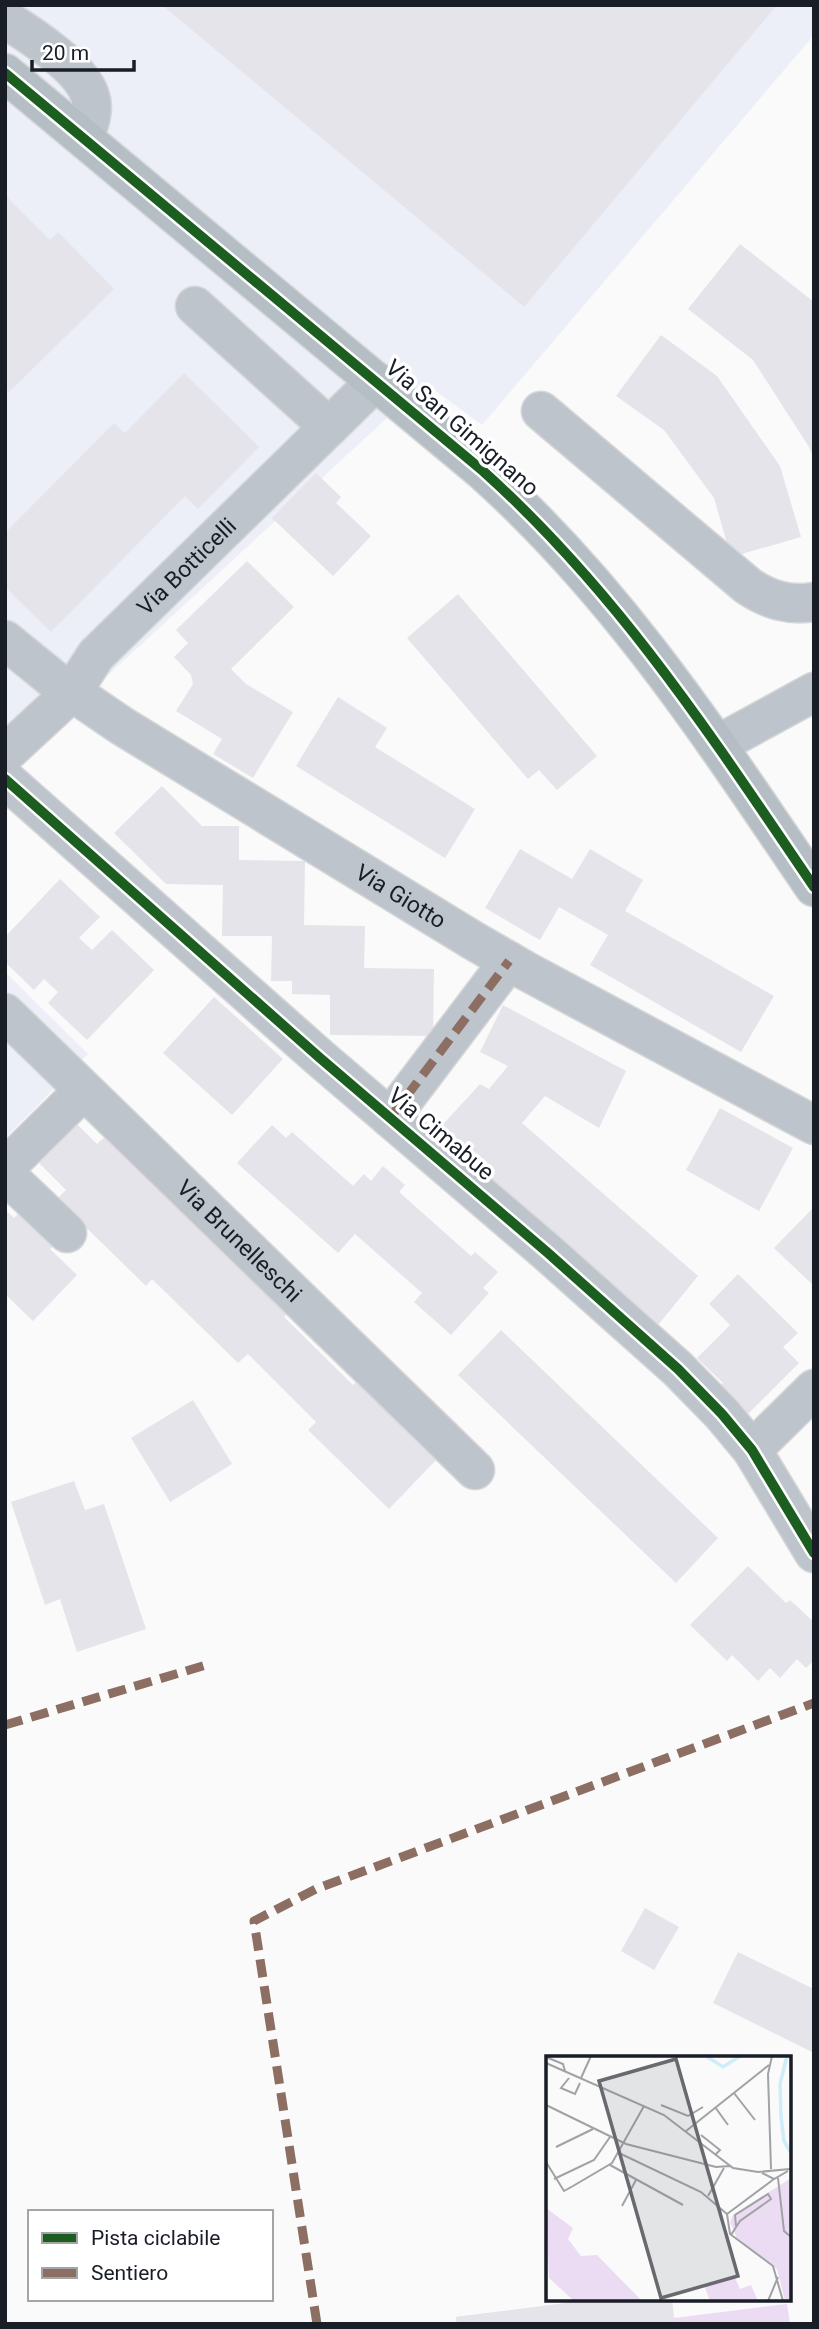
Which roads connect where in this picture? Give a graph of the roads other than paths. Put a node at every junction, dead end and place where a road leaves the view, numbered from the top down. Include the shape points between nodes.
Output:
1 (5, 19) edge
2 (5, 73) edge
3 (84, 138) junction
4 (195, 306) dead end
5 (376, 382) junction
6 (541, 411) dead end
7 (330, 427) junction
8 (814, 603) edge
9 (5, 640) edge
10 (72, 692) junction
11 (814, 692) edge
12 (717, 745) junction
13 (5, 754) edge
14 (5, 779) edge
15 (814, 887) edge
16 (509, 961) junction
17 (5, 1013) edge
18 (83, 1091) junction
19 (390, 1118) junction
20 (814, 1125) edge
21 (5, 1168) edge
22 (5, 1174) edge
23 (67, 1233) dead end
24 (814, 1389) edge
25 (752, 1450) junction
26 (475, 1470) dead end
27 (814, 1553) edge

1 - 3 street via 85,85 92,111
2 - 3 main road, Via San Gimignano
3 - 5 main road, Via San Gimignano
4 - 7 street
5 - 7 street, Via Botticelli
5 - 12 main road, Via San Gimignano via 484,471 561,545 626,621
6 - 8 street via 748,586 776,601
7 - 10 street, Via Botticelli via 96,655
9 - 10 street, Via Giotto
10 - 13 street, Via Botticelli
10 - 16 street, Via Giotto
11 - 12 street
12 - 15 main road, Via San Gimignano
14 - 19 street, Via Cimabue
16 - 19 street
16 - 20 street, Via Giotto
17 - 18 street, Via Brunelleschi
18 - 21 street
18 - 26 street, Via Brunelleschi
19 - 25 street, Via Cimabue via 657,1350
22 - 23 street
24 - 25 street
25 - 27 street, Via Cimabue

